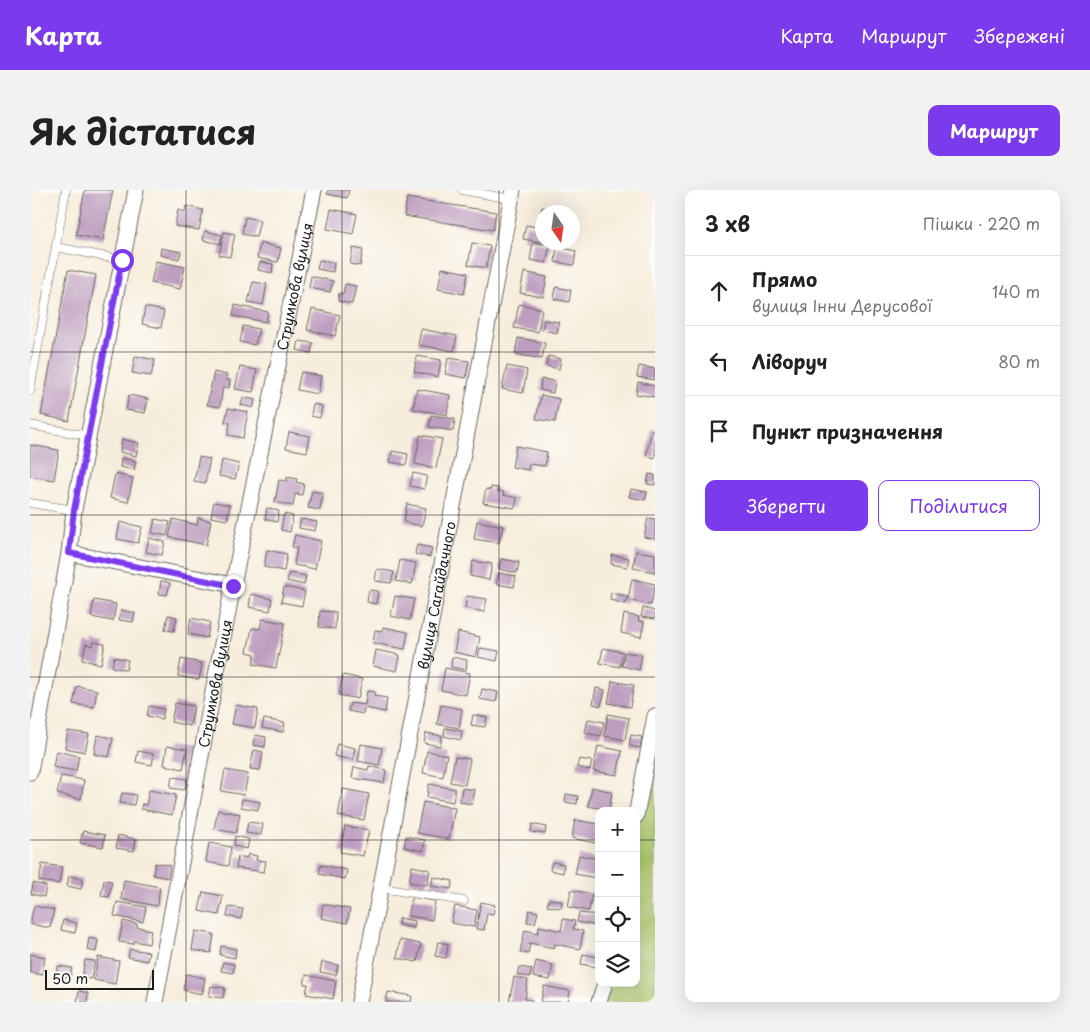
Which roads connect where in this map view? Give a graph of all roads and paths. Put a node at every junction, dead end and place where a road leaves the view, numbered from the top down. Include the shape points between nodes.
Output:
1 (66, 190) edge
2 (136, 190) edge
3 (314, 190) edge
4 (462, 190) edge
5 (512, 195) edge
6 (56, 247) junction
7 (122, 260) junction
8 (30, 391) edge
9 (30, 425) edge
10 (89, 436) junction
11 (30, 503) edge
12 (74, 510) junction
13 (69, 553) junction
14 (233, 586) junction
15 (655, 716) edge
16 (30, 772) edge
17 (638, 807) edge
18 (381, 888) junction
19 (464, 901) dead end
20 (603, 987) edge
21 (155, 1002) edge
22 (359, 1002) edge
23 (599, 1002) edge

1 - 6 lane
2 - 7 street
3 - 14 street, Струмкова вулиця
4 - 5 lane
5 - 18 street, вулиця Сагайдачного
6 - 7 lane
6 - 8 lane
7 - 10 street
9 - 10 lane
10 - 12 street
11 - 12 lane
12 - 13 street
13 - 14 street
13 - 16 street
14 - 21 street, Струмкова вулиця
15 - 17 street
18 - 19 lane
18 - 22 street, вулиця Сагайдачного
20 - 23 street

